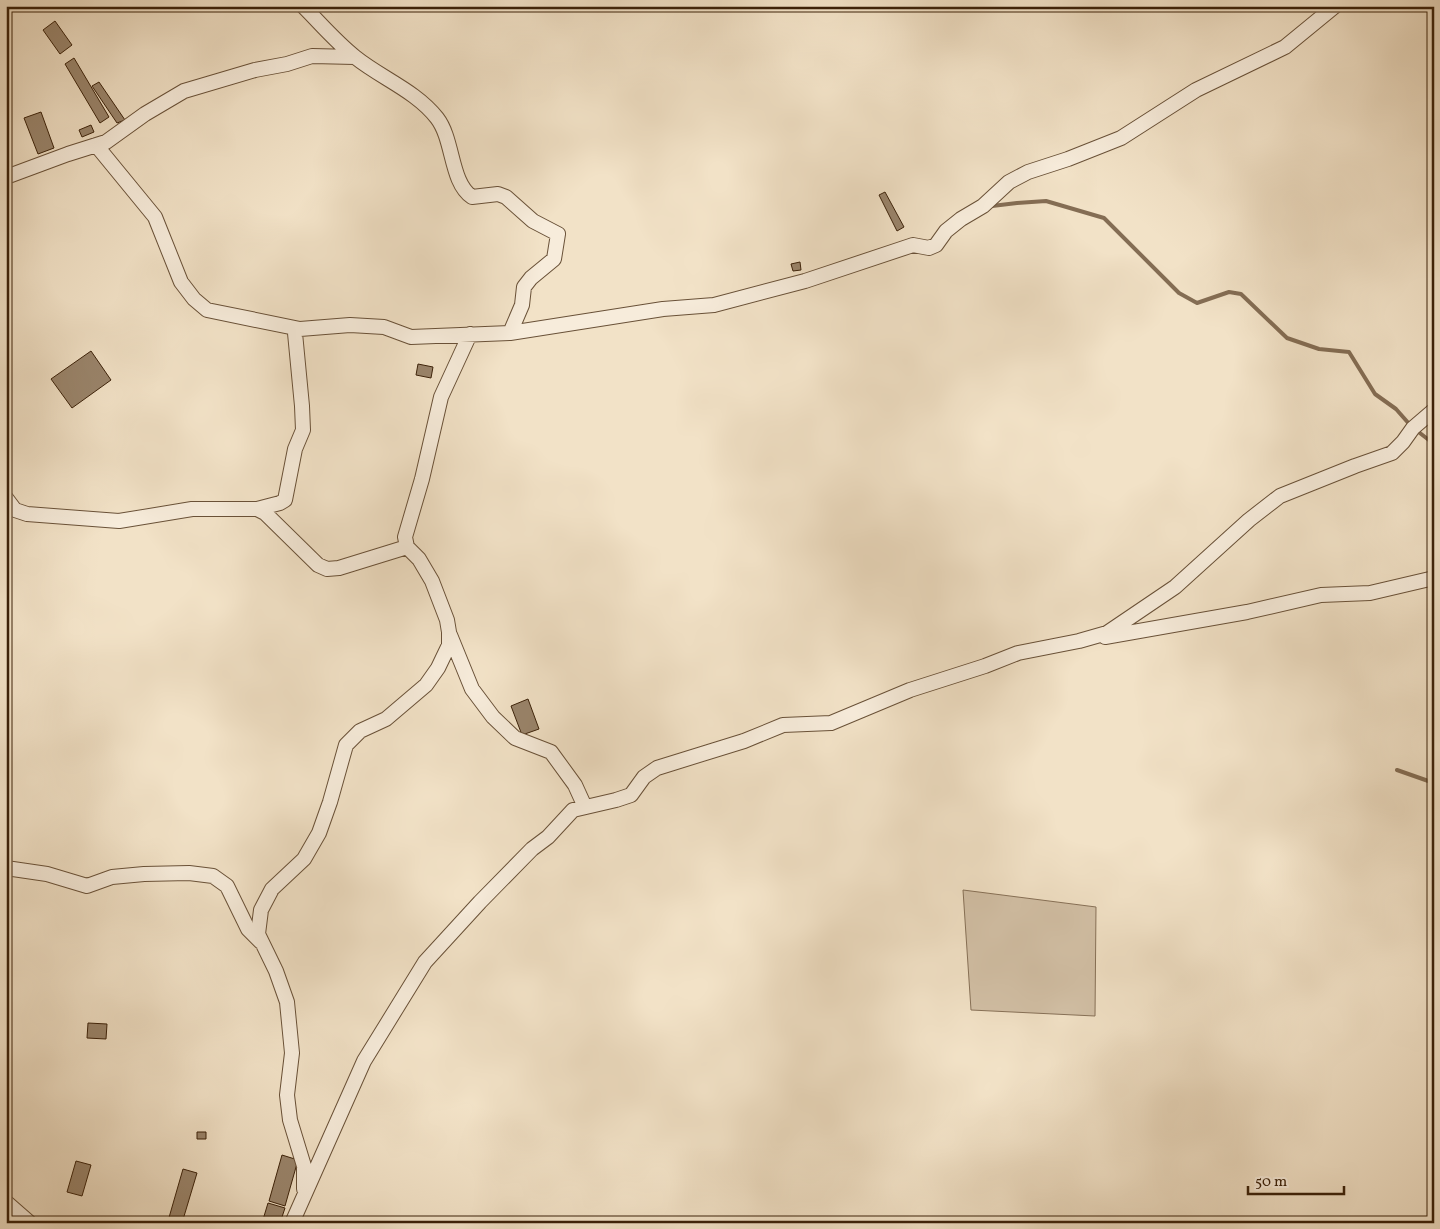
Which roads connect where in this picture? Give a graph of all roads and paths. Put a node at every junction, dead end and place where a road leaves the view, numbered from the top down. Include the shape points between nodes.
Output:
1 (303, 6) edge
2 (1335, 6) edge
3 (355, 57) junction
4 (96, 145) junction
5 (6, 177) edge
6 (300, 329) junction
7 (510, 333) junction
8 (470, 334) junction
9 (1434, 410) edge
10 (6, 498) edge
11 (257, 509) junction
12 (407, 547) junction
13 (1434, 578) edge
14 (449, 632) junction
15 (1080, 641) junction
16 (585, 807) junction
17 (6, 868) edge
18 (263, 944) junction
19 (304, 1195) junction
20 (6, 1202) edge
21 (30, 1223) edge
22 (292, 1223) edge

1 - 3 street
2 - 7 street via 1285,47 1196,90 1121,138 1009,182 983,206 961,218 936,245 929,248 913,245 805,281 714,305 663,309
3 - 4 street via 312,56 184,91 106,142
3 - 7 street via 425,104 438,119 448,140 460,184 468,194 472,197 498,194 506,197 533,221 558,234 554,259 524,286 522,305
4 - 5 street
4 - 6 street via 155,216 181,282 194,299 207,310
6 - 8 street via 350,325 384,327 411,337
6 - 11 street via 295,333 303,430 295,449 285,500
7 - 8 street
8 - 12 street via 442,397 405,537
9 - 15 street via 1392,453 1280,496 1175,587 1107,633
10 - 11 street via 15,510 27,514 119,521 192,509
11 - 12 street via 327,570
12 - 14 street via 432,581
13 - 15 street via 1370,593 1321,595 1247,612
14 - 16 street via 472,688 493,717 515,738 551,752 575,785
14 - 18 street via 449,645 426,685 386,719 360,731 346,745 318,833 304,859 272,889 261,910 258,934
15 - 16 street via 1018,653 910,690 831,723 783,725 727,747 657,768 644,777 631,795
16 - 19 street via 564,818 425,962 364,1061
17 - 18 street via 47,874 87,886 112,877 144,874 213,876 227,886 248,929
18 - 19 street via 287,1002 292,1053 287,1095 290,1120 304,1166
19 - 22 street
20 - 21 street

